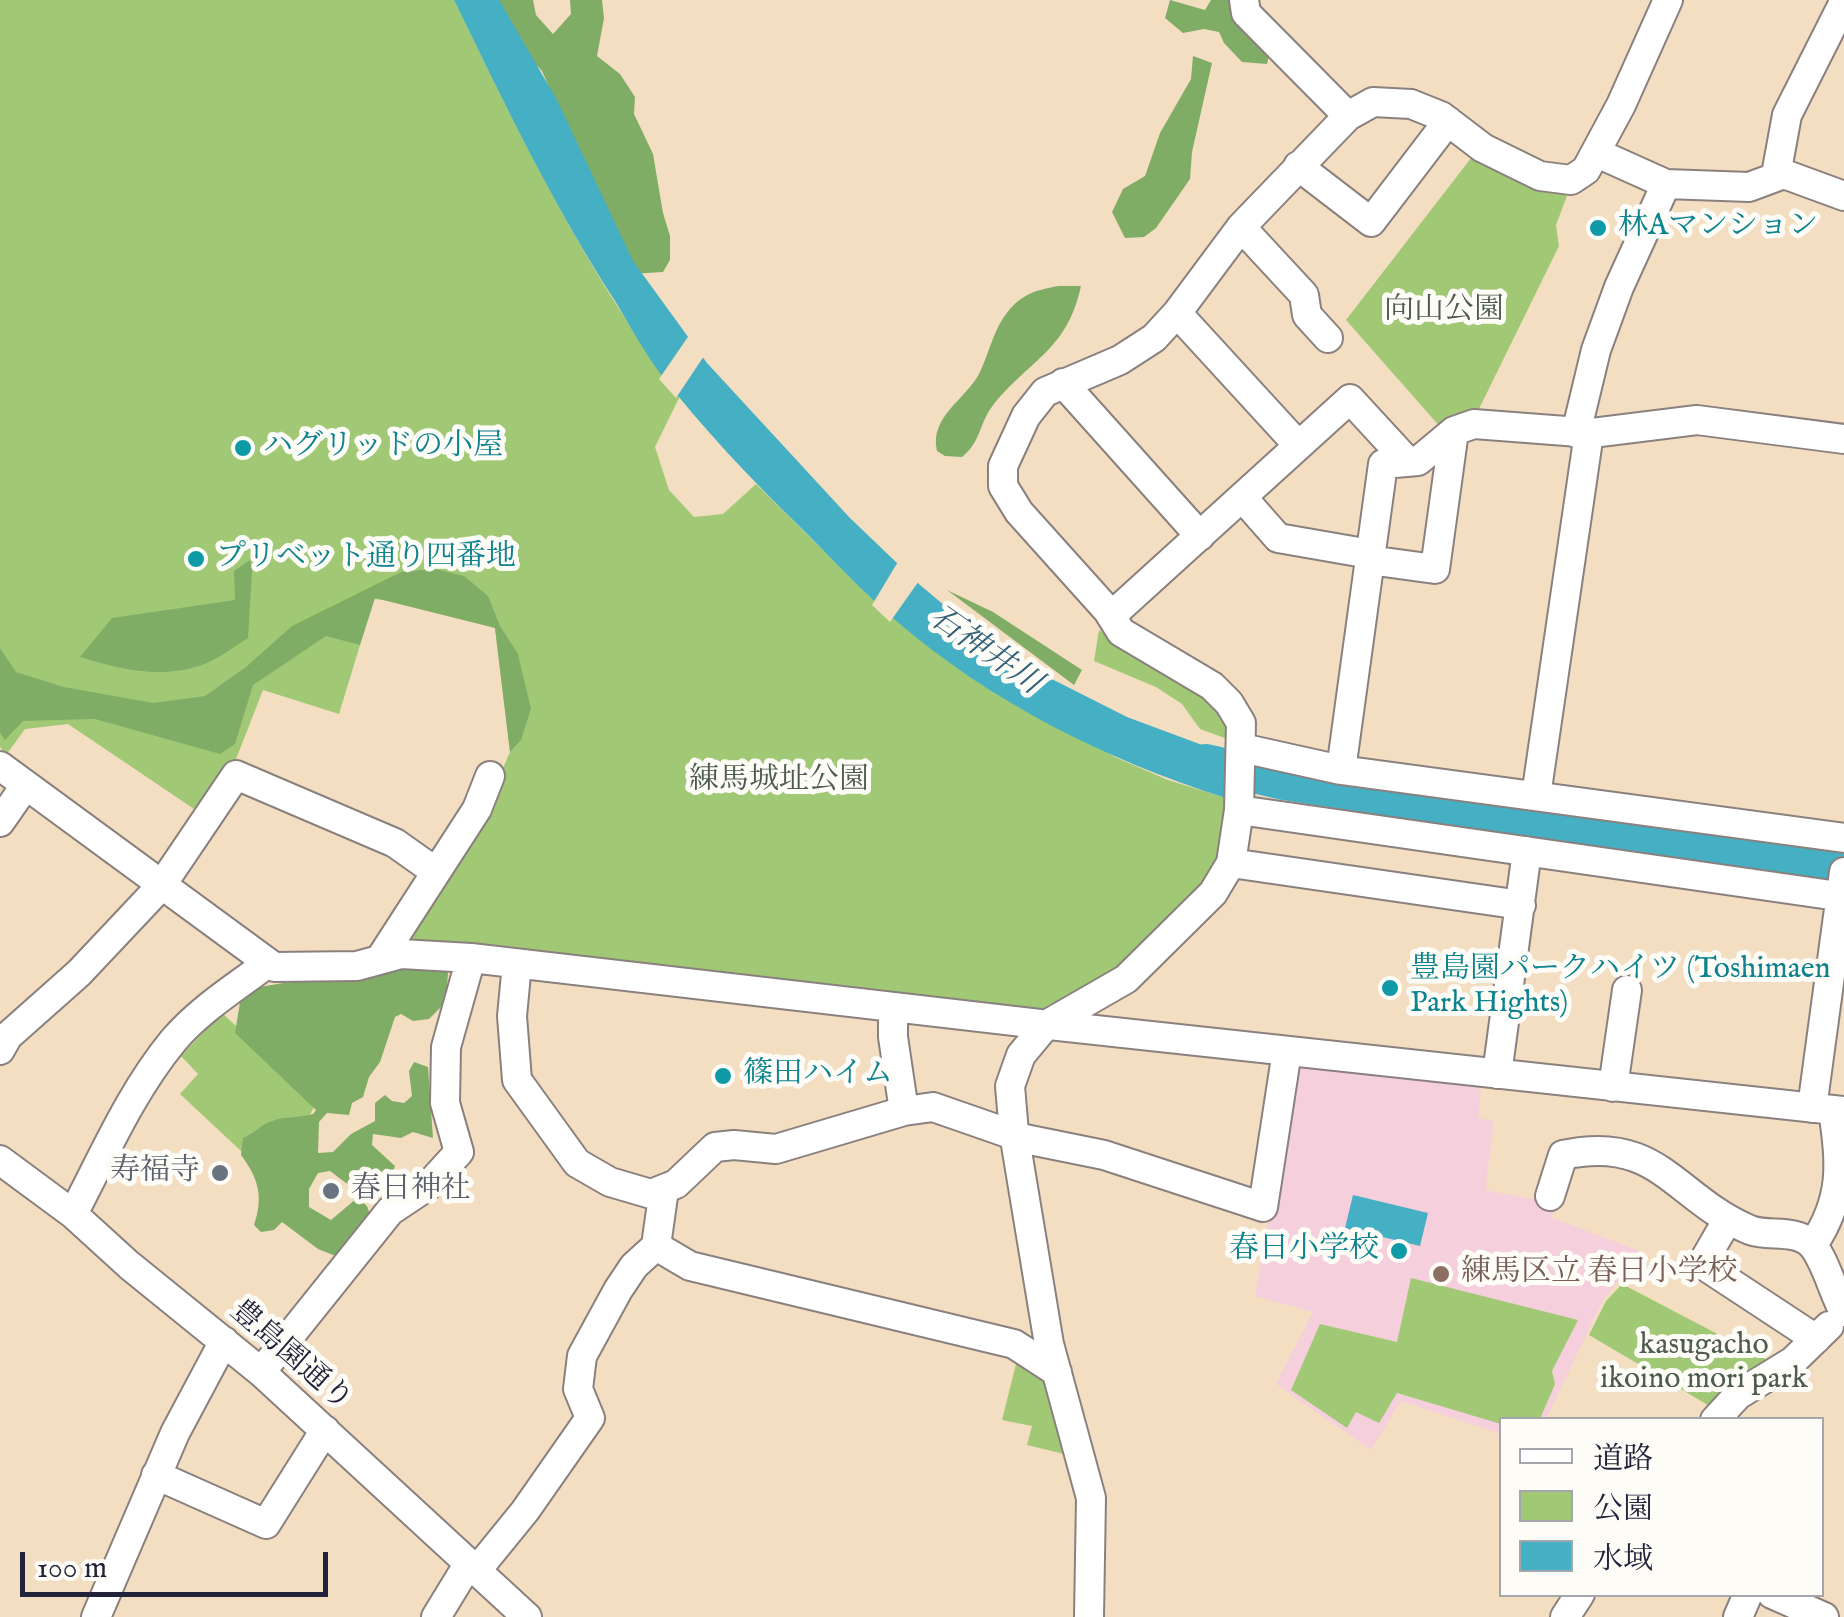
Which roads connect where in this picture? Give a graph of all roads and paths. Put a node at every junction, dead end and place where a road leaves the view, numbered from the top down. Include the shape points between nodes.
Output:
1 (1244, 0) edge
2 (1844, 2) edge
3 (1658, 3) edge
4 (1348, 116) junction
5 (1448, 121) junction
6 (1597, 153) junction
7 (1298, 166) junction
8 (1776, 175) junction
9 (1666, 184) junction
10 (1844, 196) edge
11 (1241, 226) junction
12 (1178, 313) junction
13 (1328, 338) dead end
14 (1062, 383) junction
15 (1454, 431) junction
16 (1582, 433) junction
17 (1844, 438) edge
18 (1298, 445) junction
19 (1408, 462) junction
20 (1242, 497) junction
21 (1200, 536) junction
22 (1370, 557) junction
23 (1111, 616) junction
24 (1242, 748) junction
25 (0, 766) edge
26 (1341, 770) junction
27 (490, 776) dead end
28 (25, 786) junction
29 (1536, 796) junction
30 (1240, 810) junction
31 (0, 822) edge
32 (1844, 838) edge
33 (1527, 851) junction
34 (1231, 863) junction
35 (436, 872) junction
36 (161, 886) junction
37 (1842, 889) edge
38 (1521, 905) junction
39 (471, 958) junction
40 (380, 960) junction
41 (268, 963) junction
42 (517, 964) junction
43 (1627, 990) dead end
44 (894, 1008) junction
45 (1046, 1025) junction
46 (0, 1050) edge
47 (1287, 1051) junction
48 (1497, 1074) junction
49 (1613, 1087) junction
50 (1830, 1110) edge
51 (904, 1112) junction
52 (1014, 1133) junction
53 (0, 1160) edge
54 (664, 1189) junction
55 (1550, 1196) dead end
56 (73, 1214) junction
57 (1728, 1219) junction
58 (1814, 1245) junction
59 (656, 1246) junction
60 (1844, 1311) edge
61 (1816, 1339) junction
62 (224, 1341) junction
63 (261, 1372) junction
64 (1056, 1372) junction
65 (1718, 1417) edge
66 (325, 1430) junction
67 (156, 1475) junction
68 (473, 1567) junction
69 (1779, 1597) edge
70 (96, 1617) edge
71 (436, 1617) edge
72 (526, 1617) edge
73 (1089, 1617) edge
74 (1824, 1617) edge

1 - 4 street via 1246,12
2 - 8 street via 1787,114
3 - 6 street
4 - 5 street via 1388,100
4 - 7 street
5 - 6 street via 1540,176 1571,180
5 - 7 street via 1371,222
6 - 9 street
7 - 11 street
8 - 9 street via 1749,188
8 - 10 street
9 - 16 street via 1596,350
11 - 12 street
11 - 13 street via 1304,295 1307,315
12 - 14 street via 1139,350
12 - 18 street
14 - 21 street
14 - 23 street via 1026,416 1003,466 1002,486
15 - 16 street via 1474,424
15 - 19 street
15 - 22 street via 1435,569
16 - 17 street via 1698,420
16 - 29 street
18 - 19 street via 1350,398
18 - 20 street
19 - 22 street via 1383,464
20 - 21 street
20 - 22 street via 1278,538
21 - 23 street
22 - 26 street
23 - 24 street via 1121,632 1229,703 1241,724
24 - 26 street
24 - 30 street
25 - 28 street
26 - 29 street
27 - 35 street
28 - 31 street
28 - 36 street
29 - 32 street
30 - 33 street
30 - 34 street
33 - 37 street
33 - 38 street
34 - 38 street
34 - 45 street via 1213,893 1126,979
35 - 36 street via 395,843 236,775
35 - 40 street
36 - 41 street
36 - 46 street
37 - 50 street
38 - 48 street
39 - 40 street via 400,954
39 - 42 street
39 - 63 street via 446,1046 444,1103 458,1152 429,1184 390,1211
40 - 41 street via 357,966
41 - 56 street via 174,1039 134,1098
42 - 44 street
42 - 54 street via 517,1080 577,1162 638,1191
43 - 49 street
44 - 45 street
44 - 51 street
45 - 47 street
45 - 52 street via 1021,1055 1010,1086
47 - 48 street
47 - 52 street via 1264,1208
48 - 49 street
49 - 50 street
50 - 58 street via 1840,1198
51 - 52 street via 933,1106
51 - 54 street via 776,1150 715,1147
52 - 64 street
53 - 56 street, 豊島園通り
54 - 59 street
55 - 57 street via 1563,1155 1612,1150 1656,1165
56 - 62 street, 豊島園通り
57 - 58 street
57 - 61 street via 1702,1264
58 - 60 street
59 - 64 street via 690,1266 1014,1344
59 - 68 street via 626,1278 582,1356 578,1389 590,1418 525,1511
60 - 61 street
61 - 65 street
62 - 63 street, 豊島園通り
62 - 67 street
63 - 66 street, 豊島園通り
64 - 73 street via 1091,1498
66 - 67 street via 266,1524
66 - 68 street, 豊島園通り
67 - 70 street
68 - 71 street
68 - 72 street, 豊島園通り
69 - 74 street

